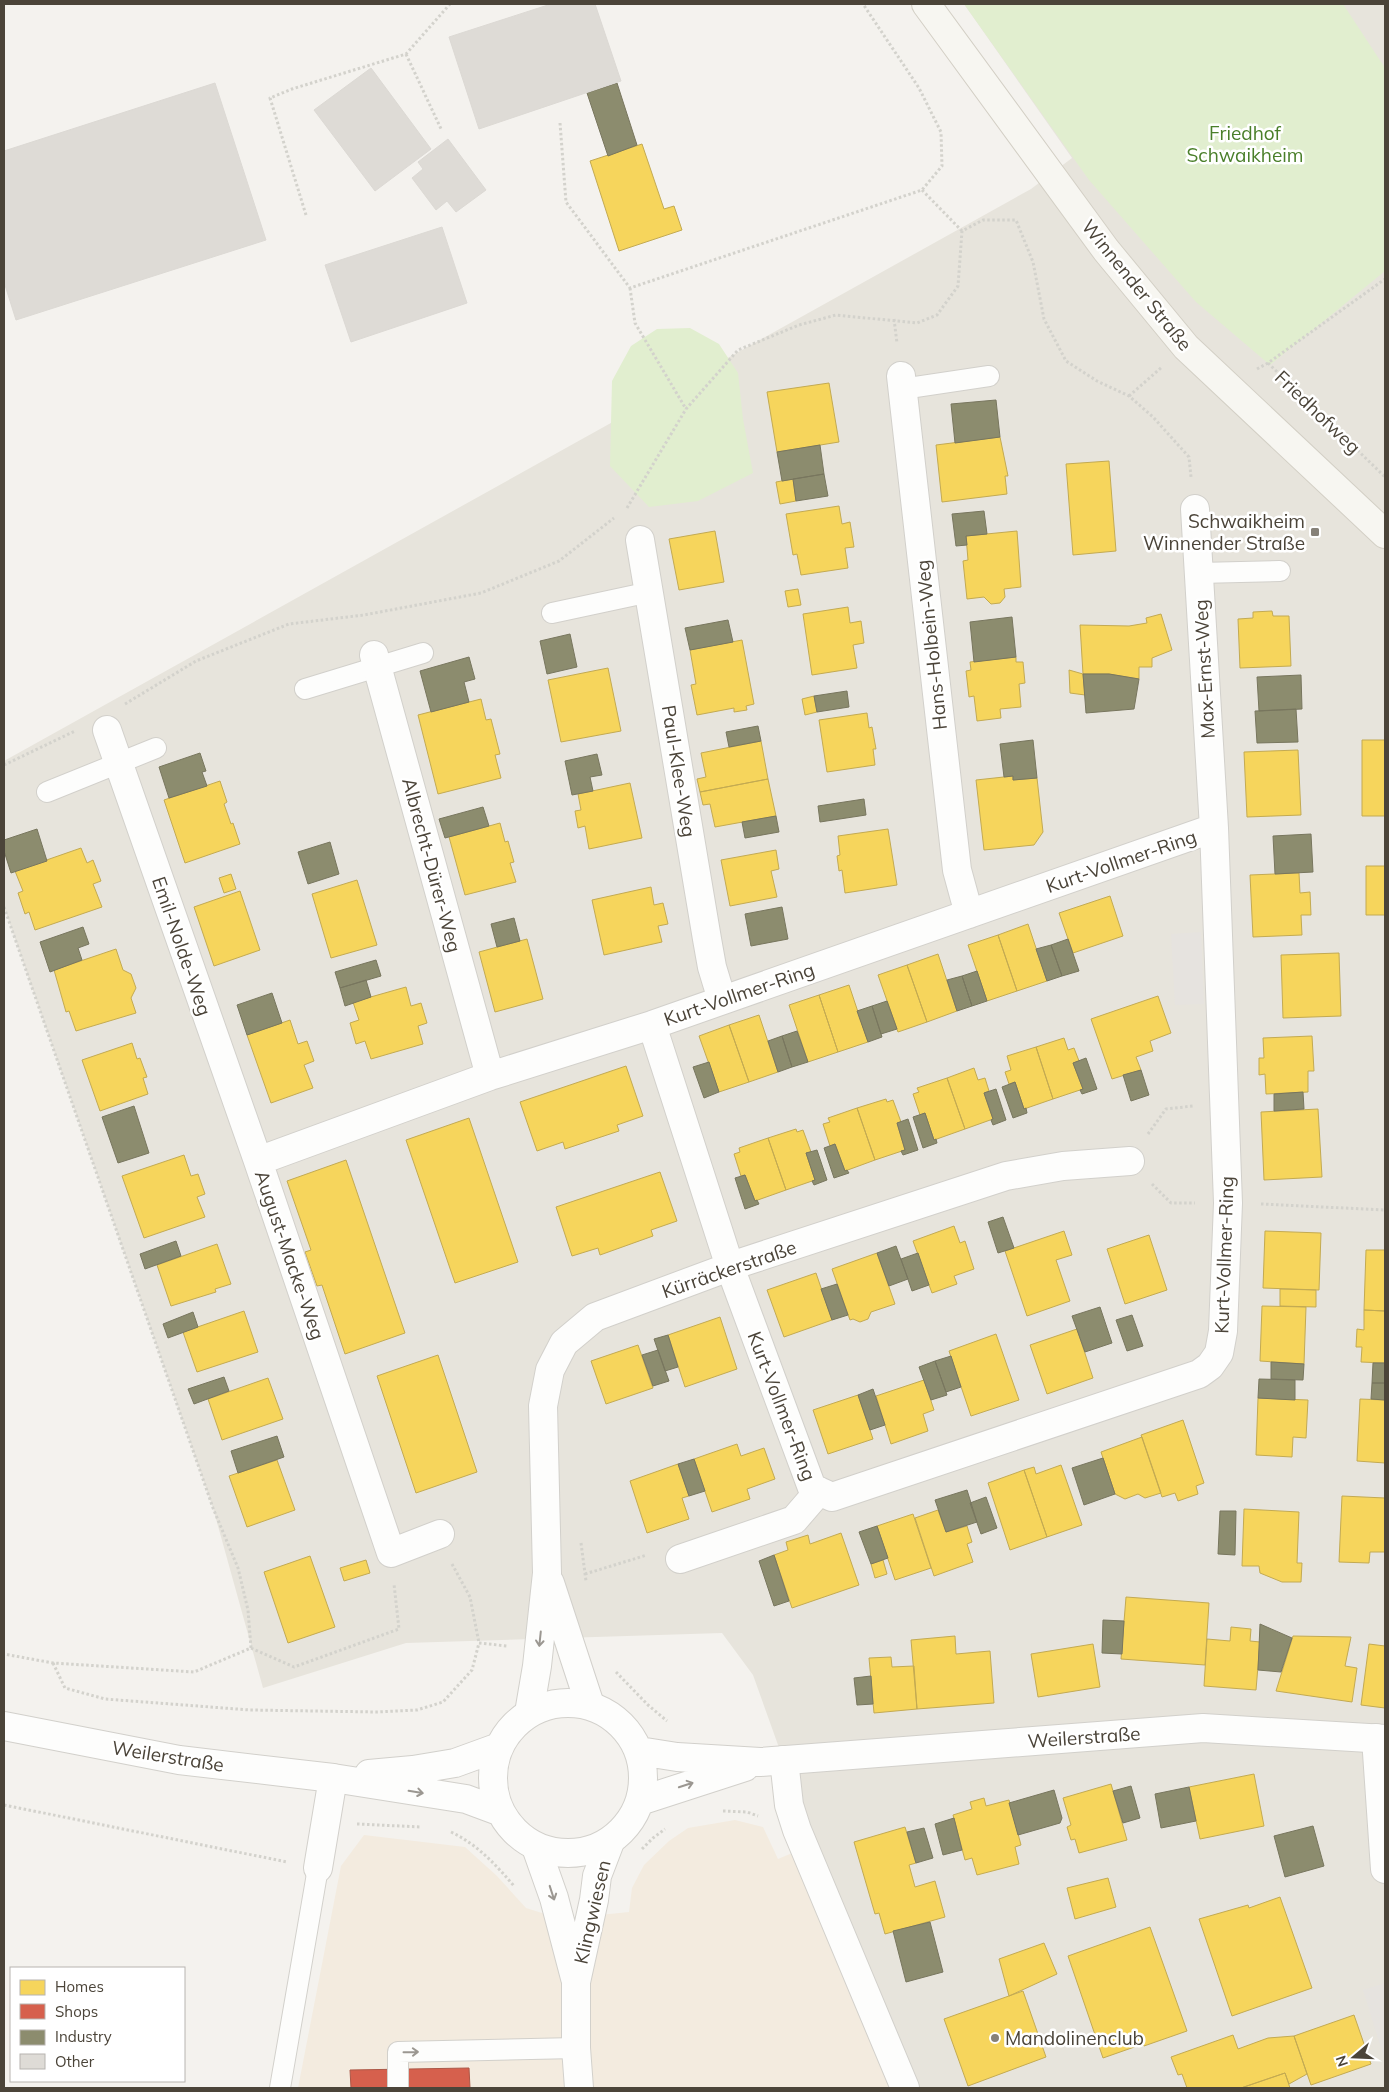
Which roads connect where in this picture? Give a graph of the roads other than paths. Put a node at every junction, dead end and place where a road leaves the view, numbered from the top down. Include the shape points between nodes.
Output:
1 (926, 4) edge
2 (990, 376) dead end
3 (902, 382) joint
4 (1195, 509) road end
5 (1385, 534) edge
6 (640, 540) dead end
7 (1280, 571) dead end
8 (1199, 573) junction
9 (650, 592) junction
10 (552, 613) dead end
11 (423, 653) dead end
12 (375, 661) junction
13 (305, 689) dead end
14 (95, 729) road end
15 (156, 748) dead end
16 (118, 763) junction
17 (47, 792) dead end
18 (1214, 828) junction
19 (969, 914) junction
20 (722, 1000) junction
21 (652, 1025) junction
22 (490, 1076) junction
23 (258, 1161) junction
24 (1130, 1161) road end
25 (730, 1267) junction
26 (818, 1491) junction
27 (440, 1534) road end
28 (680, 1559) road end
29 (548, 1573) junction
30 (590, 1705) junction
31 (529, 1713) junction
32 (4, 1726) edge
33 (1380, 1738) edge
34 (499, 1747) junction
35 (639, 1751) junction
36 (772, 1761) junction
37 (333, 1778) junction
38 (640, 1801) junction
39 (500, 1812) junction
40 (610, 1842) junction
41 (536, 1847) junction
42 (318, 1868) joint
43 (1385, 1869) edge
44 (576, 1982) junction
45 (576, 2048) junction
46 (280, 2088) edge
47 (398, 2088) edge
48 (579, 2088) edge
49 (905, 2088) edge

1 - 5 main road, Winnender Straße via 1106,250 1186,347
2 - 3 lane
3 - 19 street, Hans-Holbein-Weg via 957,870
4 - 8 street, Max-Ernst-Weg
6 - 9 street, Paul-Klee-Weg
7 - 8 lane
8 - 18 street, Max-Ernst-Weg
9 - 10 lane
9 - 20 street, Paul-Klee-Weg via 707,939
11 - 12 lane
12 - 13 lane
12 - 22 street, Albrecht-Dürer-Weg
14 - 16 street, Emil-Nolde-Weg
15 - 16 lane
16 - 17 lane
16 - 23 street, Emil-Nolde-Weg
18 - 19 street, Kurt-Vollmer-Ring
18 - 26 street, Kurt-Vollmer-Ring via 1228,1203 1223,1332 1219,1353 1199,1374 1127,1399 832,1497
19 - 20 street, Kurt-Vollmer-Ring
20 - 21 street, Kurt-Vollmer-Ring
21 - 22 street, August-Macke-Weg
21 - 25 street, Kurt-Vollmer-Ring
22 - 23 street, August-Macke-Weg
23 - 27 street, August-Macke-Weg via 391,1553
24 - 25 street, Kürräckerstraße via 1062,1166 1006,1176
25 - 26 street, Kurt-Vollmer-Ring via 812,1488
25 - 29 street, Kürräckerstraße via 595,1317 564,1343 550,1370 543,1406
26 - 28 street, Kurt-Vollmer-Ring via 794,1520
29 - 30 street, Kürräckerstraße
29 -> 31 street, Kürräckerstraße
30 - 31 street via 569,1702 548,1705
30 - 35 street via 619,1722
31 - 34 street via 507,1733
32 - 37 street, Weilerstraße via 179,1760
33 - 36 street, Weilerstraße via 1203,1728
33 - 43 street
34 - 37 street, Weilerstraße via 438,1766
34 - 39 street via 493,1768 493,1791
35 - 36 street, Weilerstraße via 677,1757
35 - 38 street via 644,1776
38 -> 36 street, Weilerstraße
36 - 49 street via 797,1830
37 -> 39 street, Weilerstraße via 466,1799
37 - 42 street
38 - 40 street via 629,1824
39 - 41 street via 515,1833
40 - 41 street via 586,1852 562,1854
40 - 44 street, Klingwiesen via 597,1876
41 -> 44 street, Klingwiesen via 554,1898
42 - 46 lane
44 - 45 street, Klingwiesen
47 -> 45 lane via 398,2052
45 - 48 street, Klingwiesen

